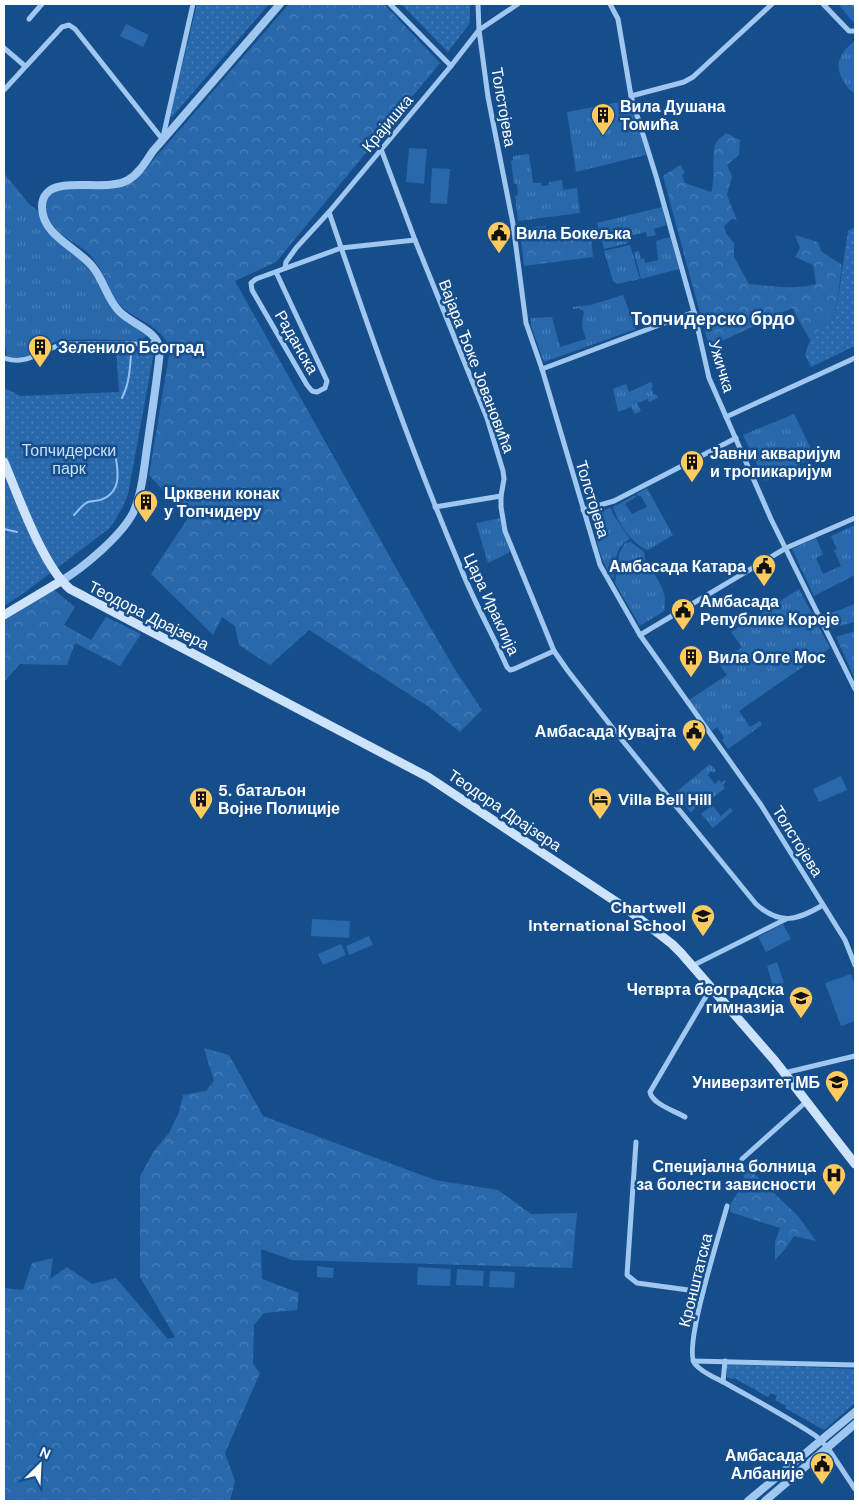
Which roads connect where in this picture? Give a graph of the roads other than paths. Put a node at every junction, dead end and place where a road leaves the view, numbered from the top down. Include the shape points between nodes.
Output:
1 (42, 4) edge
2 (194, 4) edge
3 (280, 4) edge
4 (390, 4) edge
5 (478, 4) edge
6 (518, 4) edge
7 (610, 4) edge
8 (772, 4) edge
9 (822, 4) edge
10 (29, 19) dead end
11 (478, 30) junction
12 (854, 31) edge
13 (4, 48) edge
14 (26, 66) junction
15 (451, 66) junction
16 (4, 90) edge
17 (632, 96) junction
18 (163, 140) junction
19 (381, 149) junction
20 (329, 212) junction
21 (415, 240) junction
22 (341, 248) junction
23 (285, 268) junction
24 (276, 272) junction
25 (694, 312) junction
26 (157, 340) junction
27 (4, 358) edge
28 (855, 358) edge
29 (542, 369) junction
30 (726, 417) junction
31 (736, 438) junction
32 (4, 462) edge
33 (501, 496) junction
34 (436, 507) junction
35 (583, 510) junction
36 (855, 518) edge
37 (786, 548) junction
38 (61, 581) junction
39 (4, 615) edge
40 (640, 635) junction
41 (554, 651) junction
42 (854, 682) edge
43 (855, 689) edge
44 (823, 905) junction
45 (786, 919) junction
46 (855, 965) edge
47 (692, 966) junction
48 (711, 987) junction
49 (855, 1056) edge
50 (784, 1073) junction
51 (807, 1101) junction
52 (685, 1117) dead end
53 (636, 1142) dead end
54 (742, 1159) dead end
55 (855, 1164) edge
56 (727, 1206) dead end
57 (703, 1292) junction
58 (693, 1361) junction
59 (724, 1361) junction
60 (855, 1365) edge
61 (723, 1382) junction
62 (855, 1412) edge
63 (855, 1424) edge
64 (821, 1440) junction
65 (828, 1448) junction
66 (855, 1489) edge
67 (763, 1491) junction
68 (768, 1500) edge
69 (748, 1501) edge

1 - 10 street
2 - 18 street
3 - 18 street
4 - 15 street
5 - 11 street, Толстојева
6 - 11 street, Крајишка
7 - 17 street, Ужичка via 618,19
8 - 17 street via 693,77
9 - 12 street via 849,31
11 - 15 street, Крајишка
11 - 29 street, Толстојева via 514,224 526,323
13 - 14 street
14 - 16 street
14 - 18 street via 62,27 69,25
15 - 19 street, Крајишка
17 - 25 street, Ужичка
18 - 26 street via 129,180 110,185 54,188 45,195 42,208 48,227 93,267 120,312
19 - 20 street, Крајишка
19 - 21 street, Вајара Ђоке Јовановића
20 - 22 street, Цара Ираклија
20 - 23 street, Крајишка via 296,248
21 - 22 street, Раданска
21 - 33 street, Вајара Ђоке Јовановића via 487,418 503,471
22 - 23 street, Раданска
22 - 34 street, Цара Ираклија
23 - 24 street, Раданска
24 - 24 street, Раданска via 256,279 251,283 252,290 312,392 318,392 327,381
25 - 29 street
25 - 30 street, Ужичка via 709,378
26 - 27 street via 143,344 66,344 27,360
26 - 38 street via 160,351 136,505 119,532
28 - 30 street
29 - 35 street, Толстојева
30 - 31 street, Ужичка
31 - 35 street via 614,501
31 - 37 street, Ужичка
32 - 38 main road via 37,538
33 - 34 street
33 - 41 street, Вајара Ђоке Јовановића via 506,531
34 - 41 street, Цара Ираклија via 462,572 508,669
35 - 40 street, Толстојева via 600,565
36 - 37 street
37 - 40 street
37 - 42 street, Ужичка
38 - 39 main road
38 - 47 main road, Теодора Драјзера via 80,596 428,776 627,909 672,944
40 - 44 street, Толстојева via 761,805
41 - 45 street via 756,904 772,915
42 - 43 street, Ужичка
44 - 45 street via 805,916
44 - 46 street, Толстојева via 845,940
45 - 47 street
47 - 48 main road, Теодора Драјзера
48 - 50 main road, Теодора Драјзера
48 - 52 street via 650,1092 654,1100
49 - 50 street
50 - 51 main road, Теодора Драјзера
51 - 54 street
51 - 55 main road, Теодора Драјзера
53 - 57 street via 627,1275 637,1283
56 - 57 street, Кронштатска
57 - 58 street, Кронштатска via 692,1347
58 - 59 street
58 - 61 street
59 - 60 street
59 - 61 street
61 - 64 street
62 - 64 street
63 - 65 street
64 - 65 street
64 - 67 street
65 - 66 street
65 - 68 street
67 - 68 street
67 - 69 street

